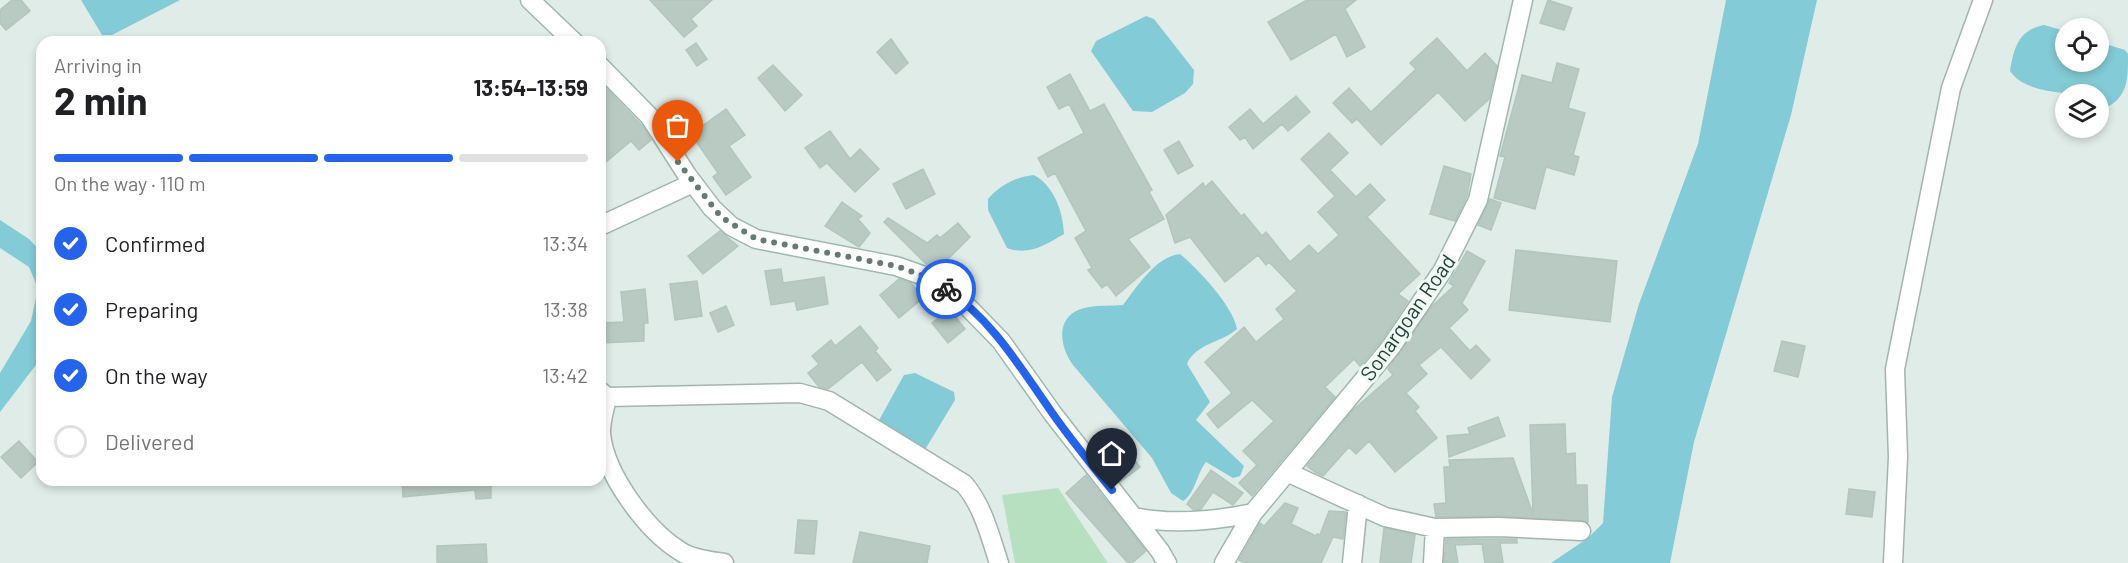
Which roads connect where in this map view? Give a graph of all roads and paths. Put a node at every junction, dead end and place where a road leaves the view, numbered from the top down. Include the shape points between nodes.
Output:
1 (530, 0) edge
2 (1523, 0) edge
3 (1983, 0) edge
4 (568, 36) edge
5 (606, 72) edge
6 (693, 183) junction
7 (606, 223) edge
8 (606, 394) edge
9 (606, 453) edge
10 (1289, 473) junction
11 (1358, 504) junction
12 (1253, 513) junction
13 (1134, 517) junction
14 (1435, 528) junction
15 (1581, 531) dead end
16 (724, 563) edge
17 (999, 563) edge
18 (1167, 563) edge
19 (1224, 563) edge
20 (1352, 563) edge
21 (1433, 563) edge
22 (1893, 563) edge

1 - 4 street
2 - 10 street, Sonargoan Road via 1478,200 1443,270 1391,347
3 - 22 street via 1951,88 1895,369 1898,457
5 - 6 street via 650,117
6 - 7 street
6 - 13 street via 721,217 756,239 896,266 930,278 960,299 1001,341
8 - 17 street via 800,393 829,401 964,484 974,495
9 - 16 street via 611,470 642,516 681,552
10 - 11 street
10 - 12 street, Sonargoan Road
11 - 14 street via 1384,517
11 - 20 street
12 - 13 street via 1222,519 1153,521
12 - 19 street, Sonargoan Road
13 - 18 street
14 - 15 street
14 - 21 street

